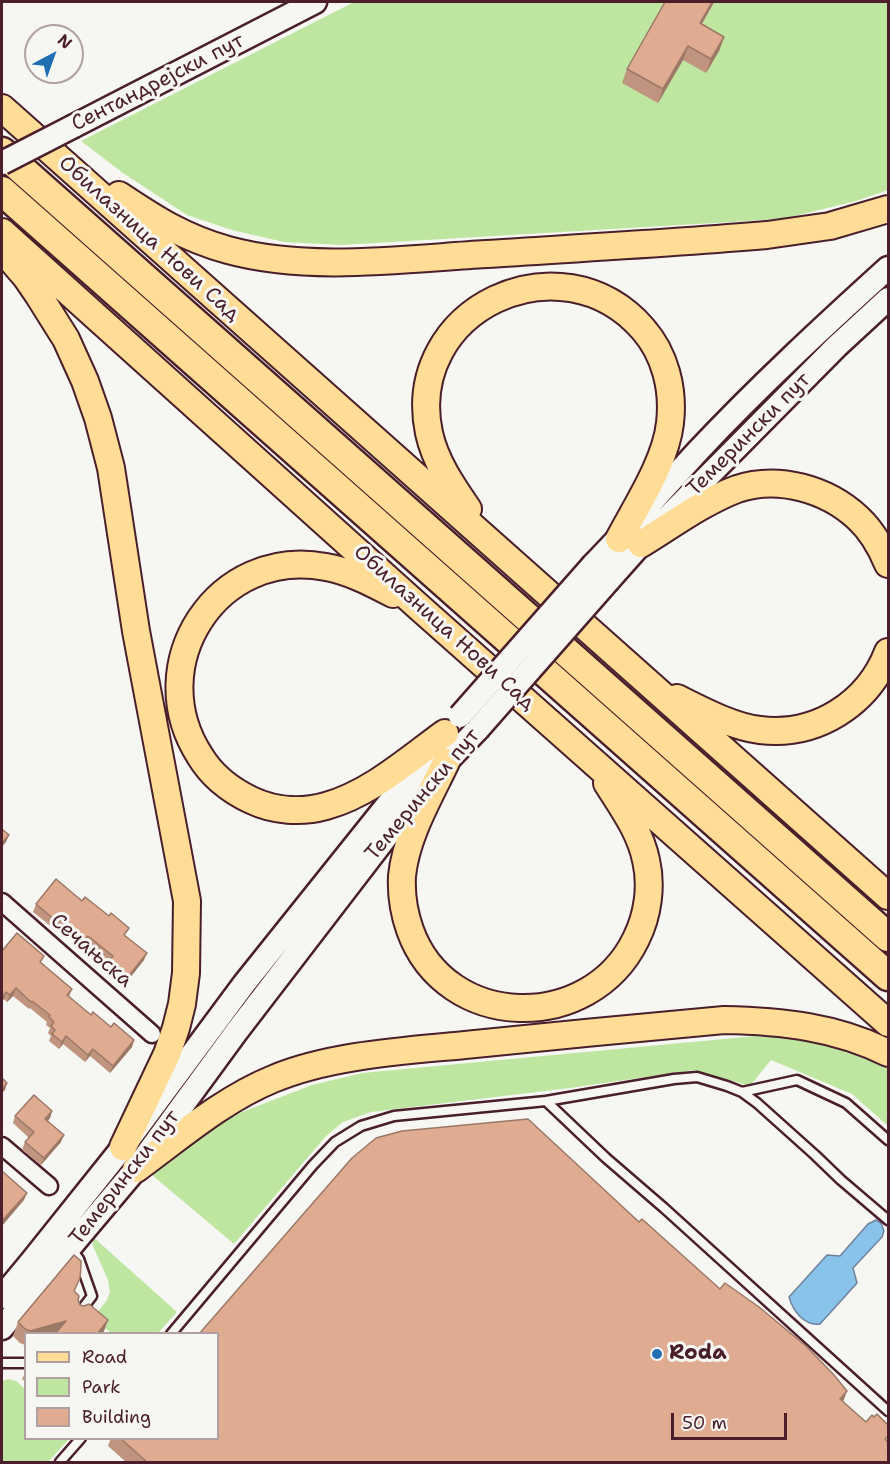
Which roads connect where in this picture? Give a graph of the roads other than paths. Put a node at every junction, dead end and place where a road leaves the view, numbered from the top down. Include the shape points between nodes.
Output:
1 (315, 2) edge
2 (2, 108) edge
3 (2, 152) edge
4 (59, 159) junction
5 (2, 163) edge
6 (2, 191) edge
7 (888, 208) edge
8 (2, 232) edge
9 (2, 249) edge
10 (888, 267) edge
11 (888, 299) edge
12 (630, 542) junction
13 (493, 544) junction
14 (888, 564) edge
15 (420, 608) junction
16 (888, 652) edge
17 (651, 686) junction
18 (461, 726) junction
19 (594, 761) junction
20 (446, 762) junction
21 (888, 896) edge
22 (2, 903) edge
23 (888, 937) edge
24 (888, 976) edge
25 (888, 1023) edge
26 (152, 1034) dead end
27 (888, 1053) edge
28 (742, 1092) junction
29 (546, 1101) junction
30 (888, 1140) edge
31 (2, 1146) edge
32 (123, 1147) junction
33 (136, 1170) junction
34 (49, 1186) dead end
35 (888, 1220) edge
36 (71, 1248) junction
37 (2, 1297) edge
38 (79, 1314) edge
39 (2, 1328) edge
40 (173, 1332) edge
41 (2, 1363) edge
42 (24, 1363) edge
43 (888, 1411) edge
44 (79, 1440) edge
45 (60, 1462) edge

1 - 5 main road, Сентандрејски пут, bridge
2 - 4 main road, Обилазница Нови Сад
3 - 23 highway
4 - 7 main road via 90,172 181,234 229,250 296,262 406,259 767,235 830,225
4 - 13 main road, Обилазница Нови Сад
6 - 24 highway
8 - 15 main road, Обилазница Нови Сад
9 - 32 main road via 26,276 66,339 98,418 111,468 187,901 186,973 176,1028
10 - 12 main road, Темерински пут via 699,451
11 - 12 main road, Темерински пут
12 - 13 main road via 668,437 671,397 666,373 652,342 623,310 591,293 543,286 508,294 465,319 441,348 429,380 427,419 433,449 449,481
12 - 14 main road via 738,489 778,484 807,489 848,509 869,530
12 - 18 main road, Темерински пут, bridge
13 - 17 main road, Обилазница Нови Сад
15 - 18 main road via 370,582 326,567 292,565 238,581 199,619 187,644 180,674 185,728 212,773 232,790 256,802 303,810 355,795
15 - 19 main road, Обилазница Нови Сад
16 - 17 main road via 857,700 832,717 791,730 743,727
17 - 21 main road, Обилазница Нови Сад
18 - 20 main road, Темерински пут
18 - 32 main road, Темерински пут via 244,984
19 - 20 main road via 642,847 649,898 640,932 621,963 601,983 563,1003 523,1009 487,1003 448,983 422,954 407,920 402,892 406,855
19 - 25 main road, Обилазница Нови Сад
20 - 33 main road, Темерински пут via 266,993
22 - 26 street, Сечањска
27 - 33 main road via 855,1038 811,1027 724,1020 450,1046 337,1061 292,1071 250,1089
28 - 29 lane via 698,1077
28 - 30 lane via 797,1080 846,1103
28 - 35 lane
29 - 40 lane via 394,1116 361,1126 335,1142
29 - 43 lane
31 - 34 street
32 - 37 main road, Темерински пут
33 - 36 main road, Темерински пут
36 - 38 lane via 92,1296
36 - 39 main road, Темерински пут
41 - 42 lane
44 - 45 lane

